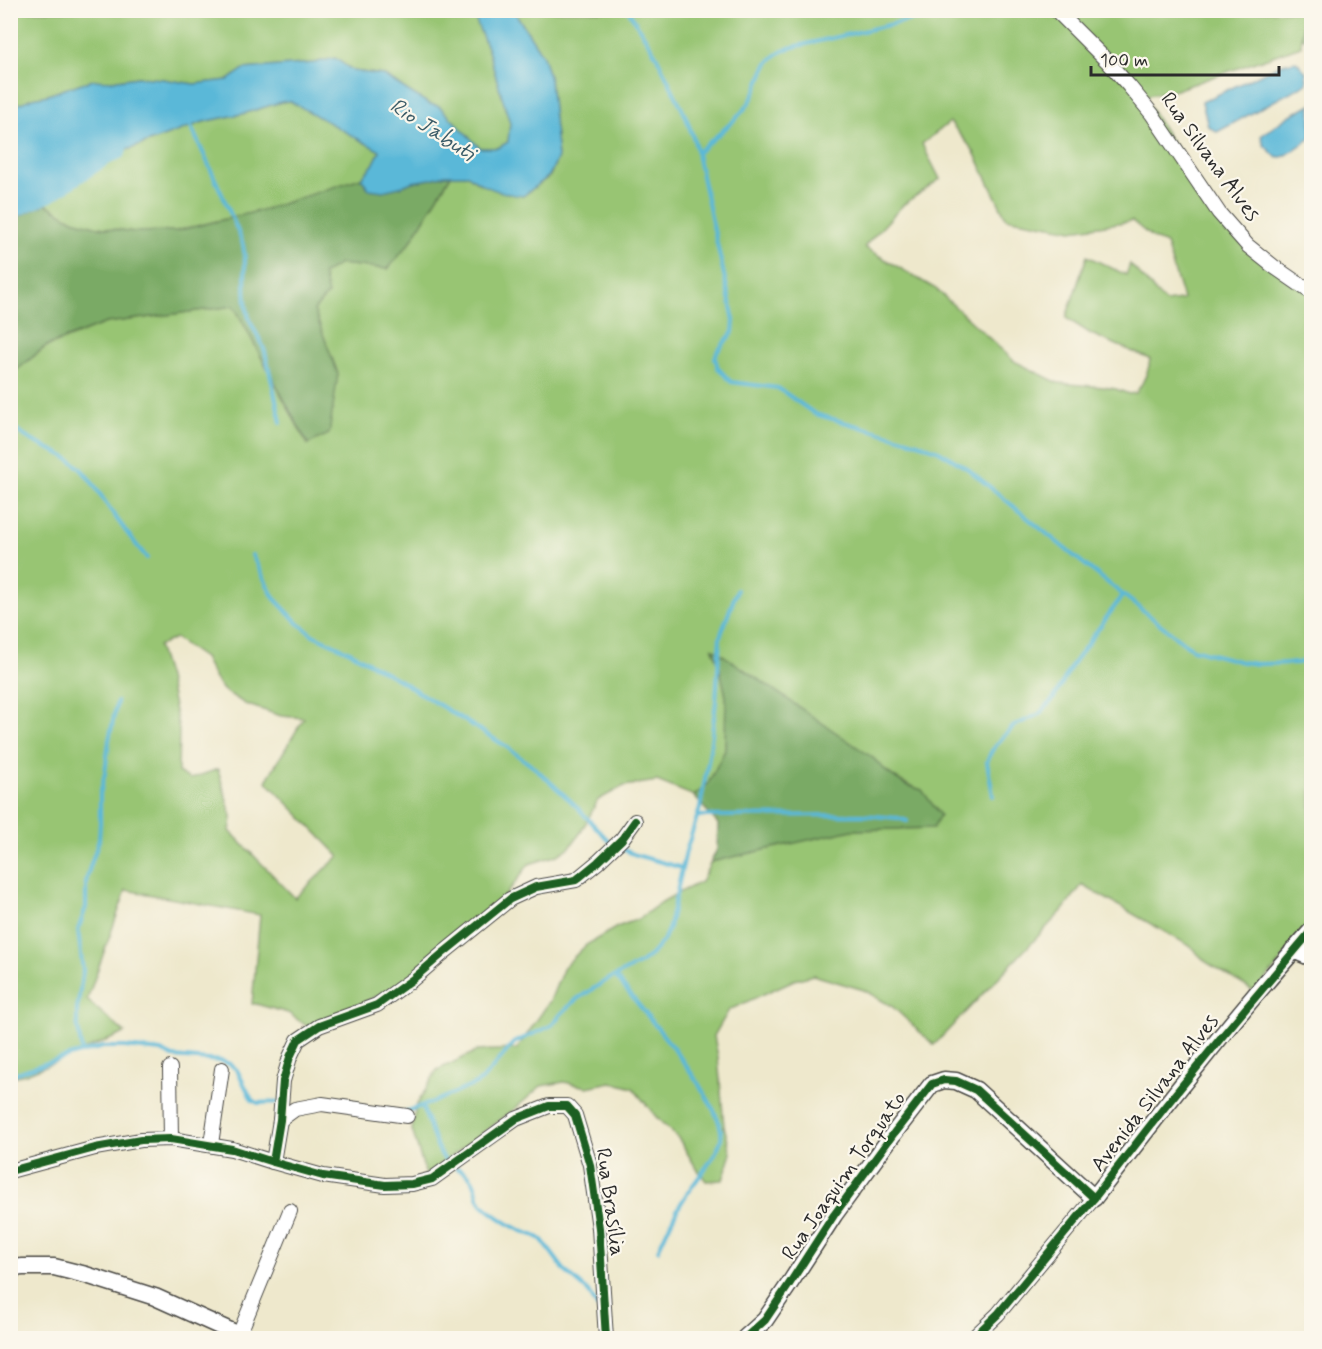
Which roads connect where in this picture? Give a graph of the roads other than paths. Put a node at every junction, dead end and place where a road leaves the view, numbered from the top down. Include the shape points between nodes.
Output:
1 (1056, 10) edge
2 (1311, 293) edge
3 (635, 821) dead end
4 (1311, 930) edge
5 (1293, 950) junction
6 (1311, 958) edge
7 (170, 1068) dead end
8 (222, 1069) dead end
9 (407, 1116) dead end
10 (280, 1120) junction
11 (171, 1138) junction
12 (211, 1144) junction
13 (273, 1162) junction
14 (10, 1171) edge
15 (1095, 1198) junction
16 (290, 1211) dead end
17 (10, 1268) edge
18 (242, 1336) edge
19 (606, 1338) edge
20 (745, 1338) edge
21 (973, 1338) edge

1 - 2 street, Rua Silvana Alves via 1130,86 1219,213 1248,246
3 - 10 street via 622,839 576,880 536,887 510,899 377,1005 319,1026 298,1040 283,1081
4 - 5 street
5 - 6 street
5 - 15 street, Avenida Silvana Alves
7 - 11 street
8 - 12 street
9 - 10 street via 322,1104 295,1109
10 - 13 street
11 - 12 street, Rua Brasília
11 - 14 street, Rua Brasília via 95,1148
12 - 13 street, Rua Brasília
13 - 19 street, Rua Brasília via 322,1176 386,1185 412,1184 432,1179 516,1119 549,1106 567,1106 575,1115 590,1165 599,1228
15 - 20 street, Rua Joaquim Torquato via 976,1090 956,1080 932,1084 834,1215 765,1320
15 - 21 street, Avenida Silvana Alves via 998,1314
16 - 18 street
17 - 18 street via 54,1267 86,1275 155,1297

